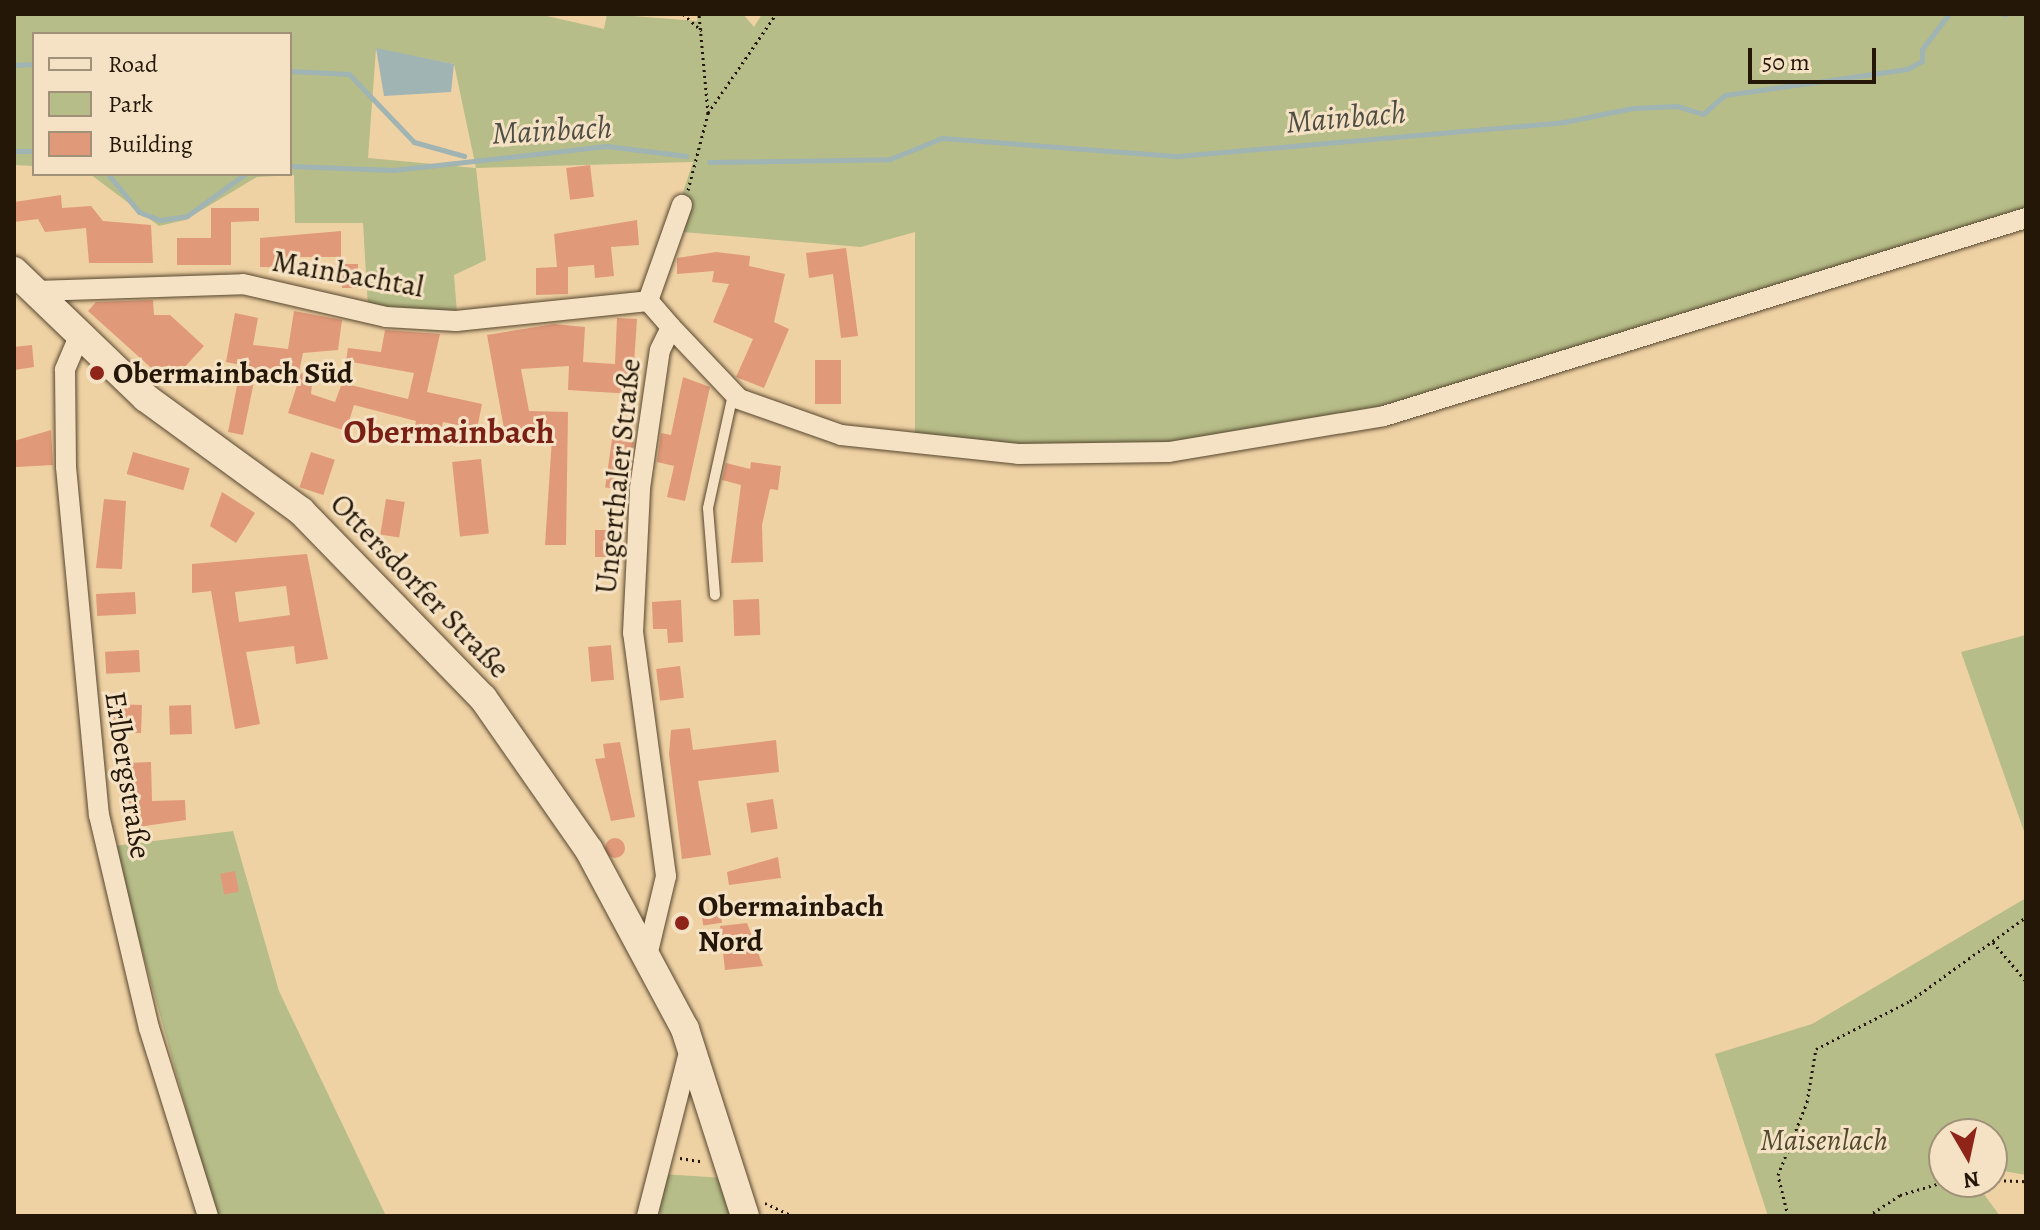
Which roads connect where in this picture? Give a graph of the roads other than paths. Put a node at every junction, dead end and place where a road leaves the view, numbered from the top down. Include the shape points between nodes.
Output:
1 (682, 205) road end
2 (2026, 218) edge
3 (14, 271) edge
4 (36, 291) junction
5 (648, 301) junction
6 (671, 327) junction
7 (80, 334) junction
8 (733, 392) junction
9 (715, 595) dead end
10 (647, 956) junction
11 (688, 1037) junction
12 (208, 1216) edge
13 (647, 1216) edge
14 (745, 1216) edge

1 - 5 street
2 - 8 street via 1314,434 1123,455 942,450 841,435 764,412
3 - 4 main road, Ottersdorfer Straße
4 - 5 street, Mainbachtal via 243,284 386,317 456,321
4 - 7 main road, Ottersdorfer Straße
5 - 6 street, Ungerthaler Straße
6 - 8 street
6 - 10 street, Ungerthaler Straße via 660,350 640,488 633,633 666,876
7 - 10 main road, Ottersdorfer Straße via 146,398 301,511 483,698 589,850
7 - 12 street, Erlbergstraße via 65,370 66,467 99,815 149,1028
8 - 9 lane via 708,508
10 - 11 main road, Ottersdorfer Straße
11 - 13 street
11 - 14 main road, Ottersdorfer Straße

